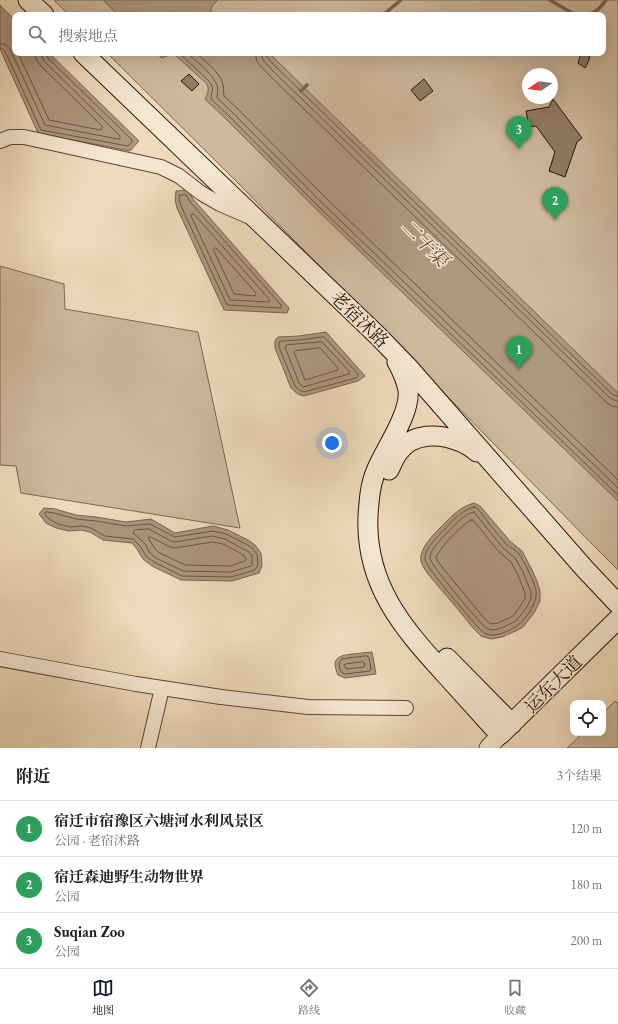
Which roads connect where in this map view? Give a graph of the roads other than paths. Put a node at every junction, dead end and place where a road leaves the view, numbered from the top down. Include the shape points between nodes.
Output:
1 (28, 0) edge
2 (41, 12) edge
3 (86, 56) edge
4 (0, 141) edge
5 (258, 221) junction
6 (392, 350) junction
7 (490, 461) junction
8 (618, 604) edge
9 (618, 619) edge
10 (0, 659) edge
11 (162, 688) junction
12 (406, 708) dead end
13 (500, 736) edge
14 (148, 748) edge

1 - 2 main road
3 - 5 main road, 老宿沭路
4 - 5 street via 10,137 24,137 160,167 179,176 220,204
5 - 6 main road, 老宿沭路
6 - 7 main road, 老宿沭路
6 - 13 main road via 405,380 408,398 402,420 372,485 368,524 370,553 376,576 401,622
7 - 8 main road, 老宿沭路
7 - 13 main road via 464,444 446,437 414,439 394,458 383,486 378,524 386,574 410,618
9 - 13 main road, 运东大道
10 - 11 street
11 - 12 street via 308,707
11 - 14 street

